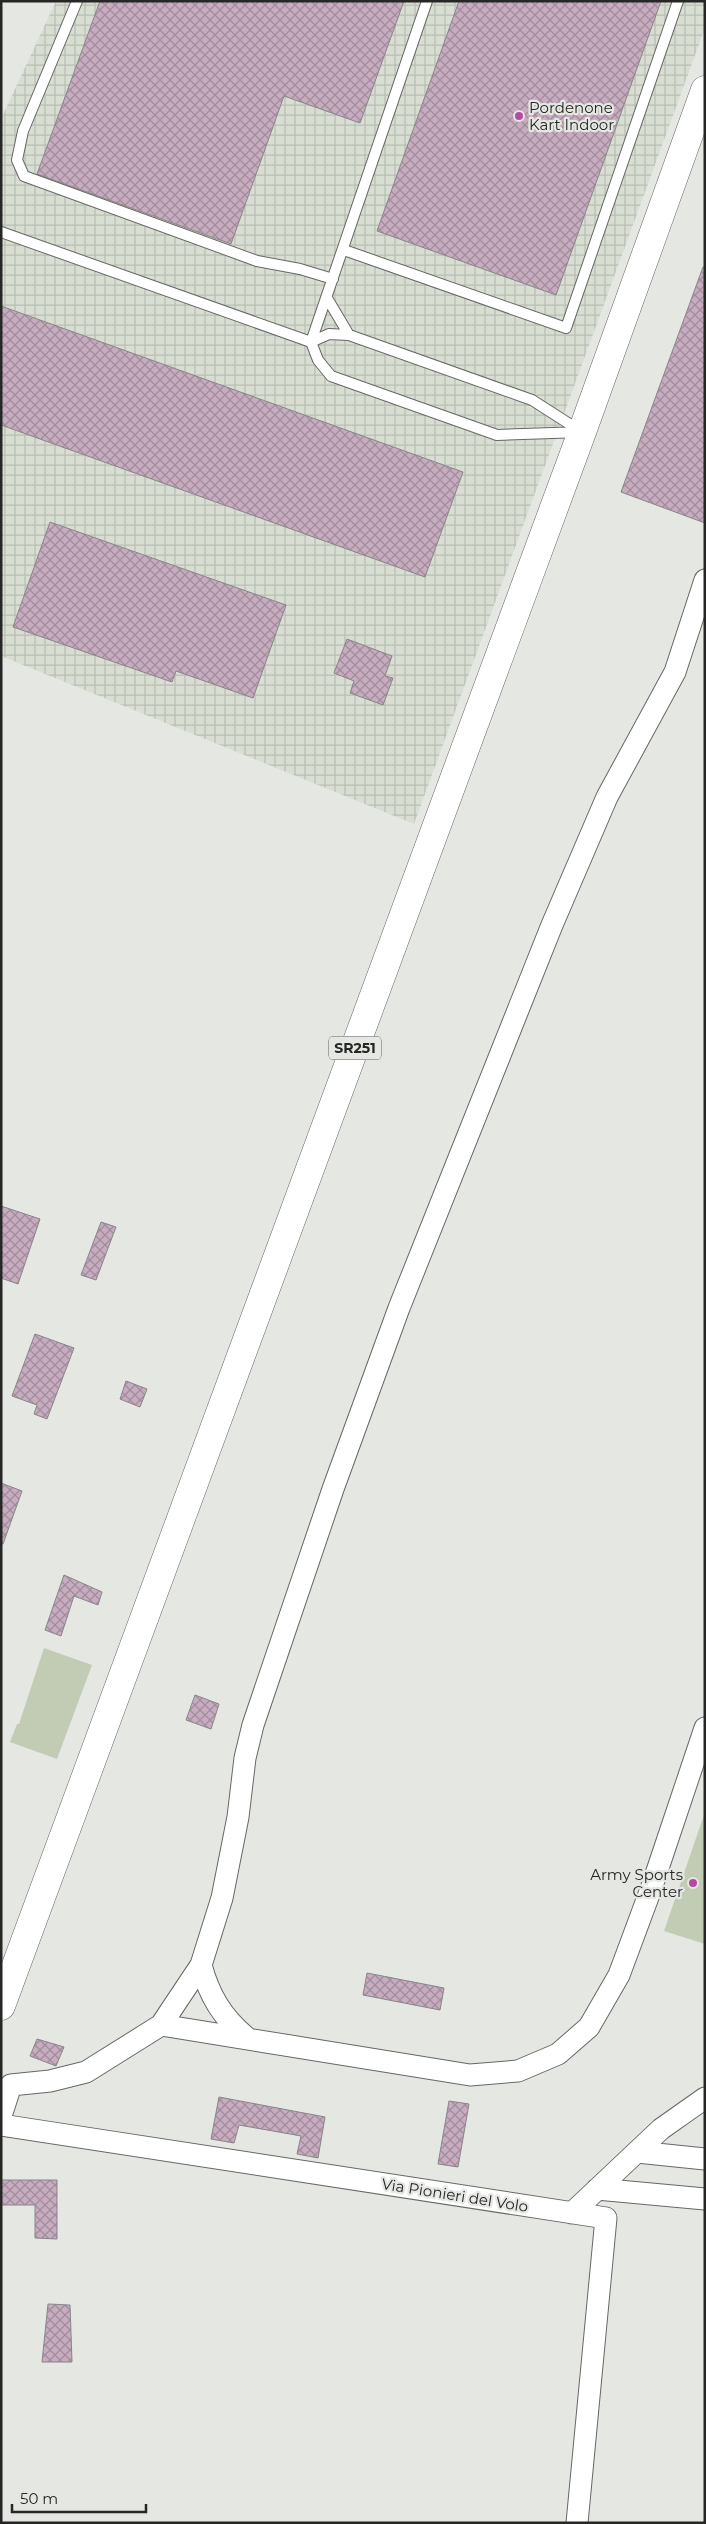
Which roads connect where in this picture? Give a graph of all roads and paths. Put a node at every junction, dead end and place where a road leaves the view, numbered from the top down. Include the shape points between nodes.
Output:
1 (78, 1) edge
2 (427, 1) edge
3 (678, 1) edge
4 (705, 90) edge
5 (1, 232) edge
6 (344, 250) junction
7 (334, 279) junction
8 (327, 298) junction
9 (349, 335) junction
10 (311, 342) junction
11 (582, 432) junction
12 (705, 580) edge
13 (705, 1728) edge
14 (201, 1964) junction
15 (1, 2006) edge
16 (161, 2025) junction
17 (246, 2037) junction
18 (705, 2098) edge
19 (1, 2116) edge
20 (1, 2126) edge
21 (637, 2152) junction
22 (705, 2159) edge
23 (597, 2189) junction
24 (705, 2199) edge
25 (572, 2213) junction
26 (577, 2523) edge

1 - 7 lane via 23,131 18,160 24,176 258,261
2 - 6 lane
3 - 6 lane via 566,328
4 - 11 main road, SR251
5 - 10 lane
6 - 7 lane
7 - 8 lane
8 - 9 lane
8 - 10 lane
9 - 10 lane via 329,334
9 - 11 lane via 532,400
10 - 11 lane via 318,360 331,376 497,434
11 - 15 main road, SR251
12 - 14 street via 675,672 607,797 552,925 399,1308 333,1489 253,1725 222,1898
13 - 17 street via 619,1975 589,2027 558,2054 518,2071 470,2075
14 - 16 street
14 - 17 street via 216,2005
16 - 17 street
16 - 19 street via 86,2072 50,2081 10,2085
18 - 21 street
20 - 25 street, Via Pionieri del Volo
21 - 22 street
21 - 23 street
23 - 24 street
23 - 25 street
25 - 26 street, Via Pionieri del Volo via 606,2218

